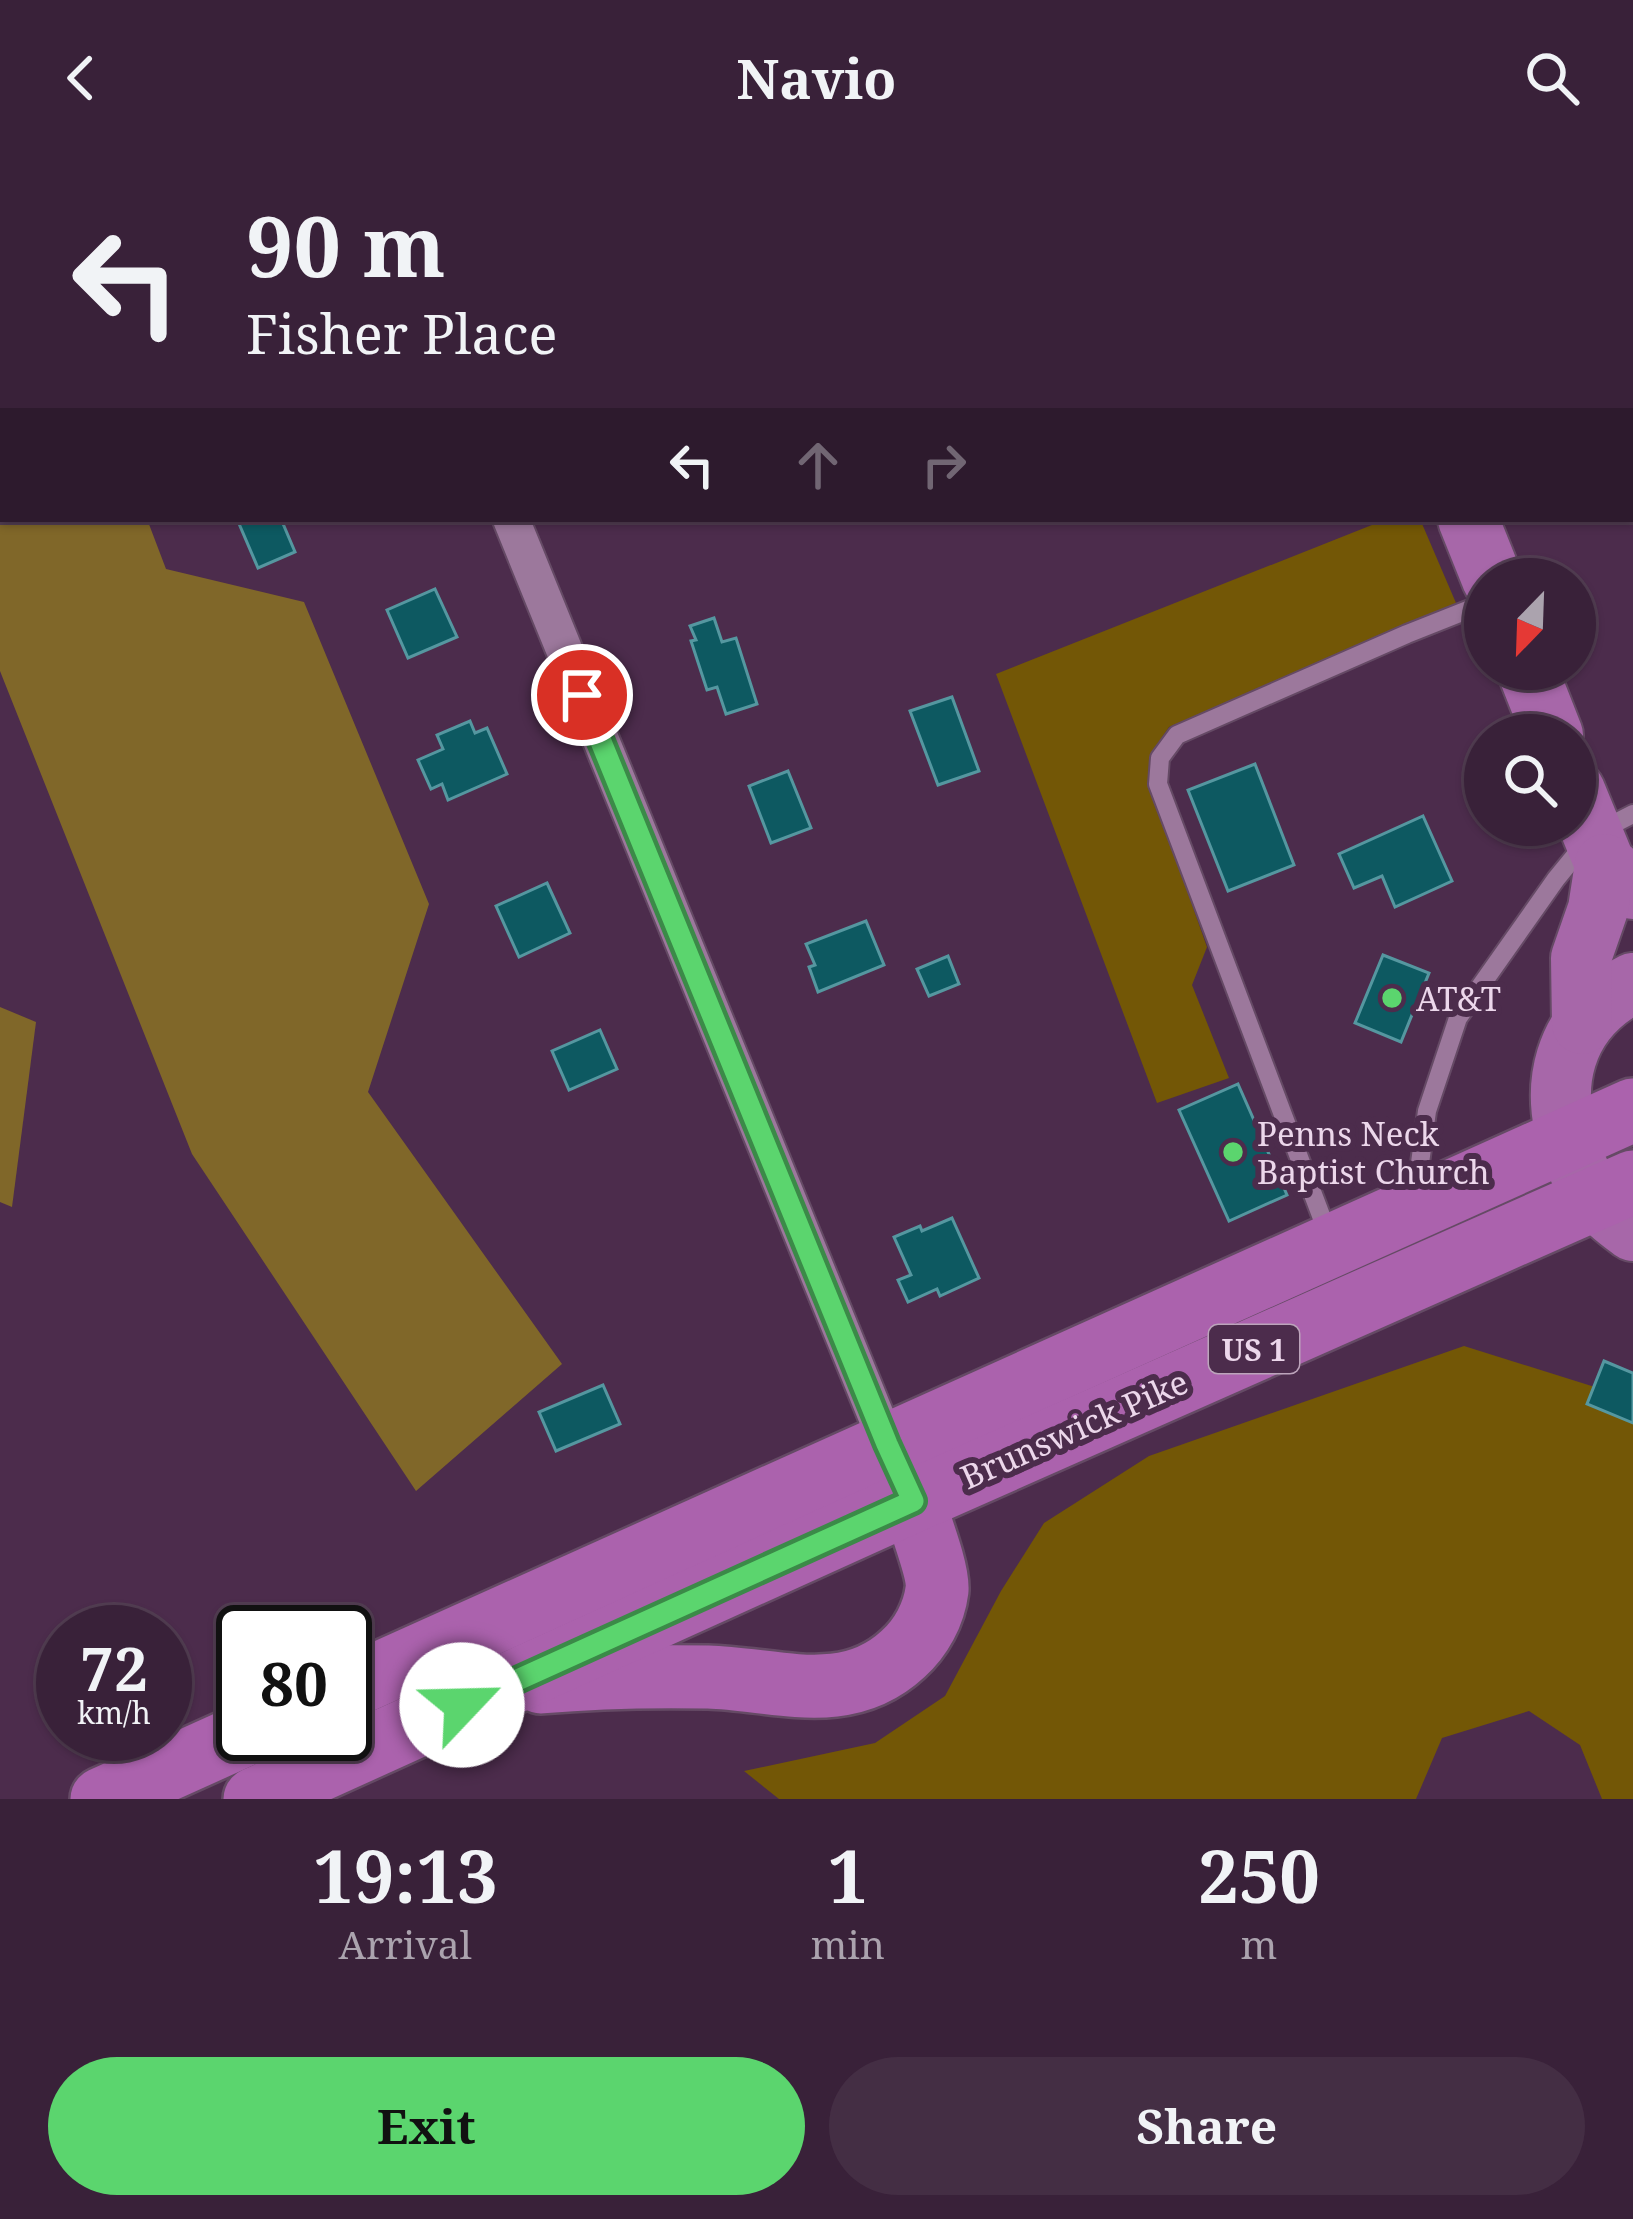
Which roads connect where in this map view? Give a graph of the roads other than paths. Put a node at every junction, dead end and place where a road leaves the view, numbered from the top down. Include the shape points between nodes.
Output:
1 (512, 522) edge
2 (1469, 522) edge
3 (1484, 558) edge
4 (1464, 611) edge
5 (1608, 839) edge
6 (1633, 983) edge
7 (1582, 1024) junction
8 (1633, 1110) edge
9 (1567, 1141) junction
10 (1621, 1204) edge
11 (1414, 1210) junction
12 (1332, 1245) junction
13 (887, 1444) junction
14 (913, 1501) junction
15 (372, 1677) edge
16 (503, 1686) junction
17 (216, 1748) edge
18 (102, 1799) edge
19 (255, 1799) edge

1 - 13 street
2 - 3 main road
4 - 12 lane via 1177,735 1160,758 1158,784
5 - 7 main road via 1581,958
5 - 11 lane via 1556,879 1458,1018 1427,1111
6 - 7 main road
7 - 9 main road via 1559,1094
8 - 9 highway, Brunswick Pike / US 1
9 - 10 main road via 1580,1171
9 - 11 highway, Brunswick Pike / US 1
10 - 14 highway, Brunswick Pike / US 1 via 1549,1218
11 - 12 highway, Brunswick Pike / US 1
12 - 13 highway, Brunswick Pike / US 1
13 - 14 street
13 - 15 highway, Brunswick Pike / US 1
14 - 16 highway, Brunswick Pike / US 1
14 - 16 highway via 938,1586 929,1618 888,1668 858,1682 824,1688 710,1677 586,1678
16 - 19 highway, Brunswick Pike / US 1
17 - 18 highway

